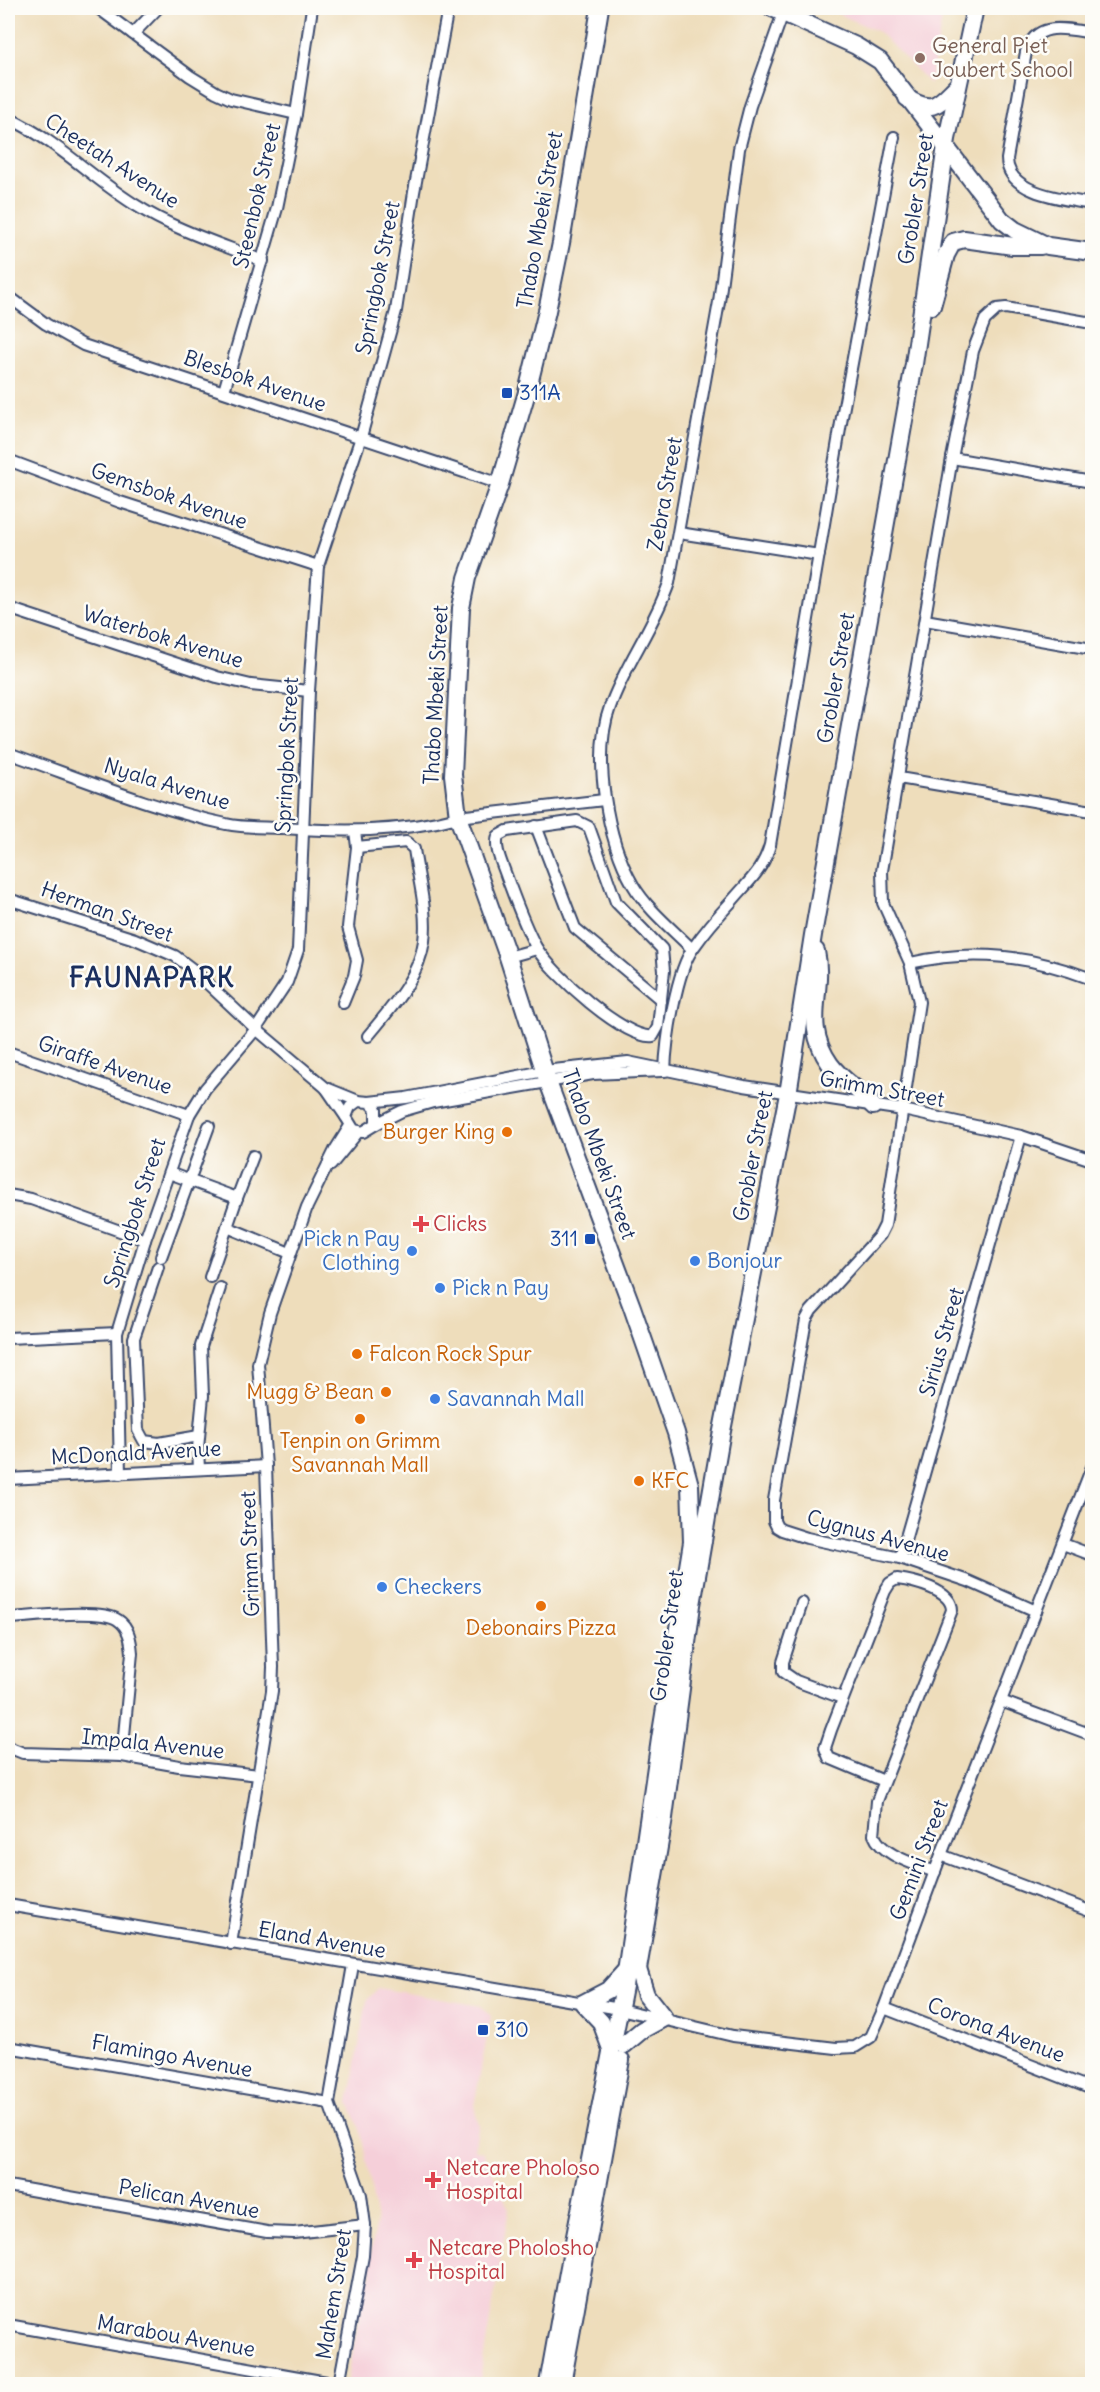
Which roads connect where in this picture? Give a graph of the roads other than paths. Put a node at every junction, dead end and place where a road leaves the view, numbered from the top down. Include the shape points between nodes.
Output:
1 (98, 8) edge
2 (158, 8) edge
3 (312, 8) edge
4 (448, 8) edge
5 (600, 8) edge
6 (975, 8) edge
7 (778, 10) edge
8 (1092, 33) edge
9 (133, 34) junction
10 (959, 85) junction
11 (904, 96) junction
12 (296, 114) junction
13 (8, 118) edge
14 (894, 137) dead end
15 (946, 147) junction
16 (1092, 204) edge
17 (1048, 246) junction
18 (1092, 252) edge
19 (263, 261) junction
20 (8, 296) edge
21 (1092, 323) edge
22 (914, 364) junction
23 (224, 391) junction
24 (361, 437) junction
25 (952, 458) junction
26 (8, 460) edge
27 (1092, 482) edge
28 (500, 484) junction
29 (679, 533) junction
30 (819, 555) junction
31 (318, 566) junction
32 (8, 608) edge
33 (926, 620) junction
34 (1092, 649) edge
35 (309, 691) junction
36 (8, 753) edge
37 (898, 778) junction
38 (604, 800) junction
39 (1092, 811) edge
40 (458, 817) junction
41 (536, 826) junction
42 (302, 829) junction
43 (355, 831) junction
44 (357, 847) junction
45 (8, 899) edge
46 (813, 935) junction
47 (537, 949) junction
48 (692, 949) junction
49 (508, 957) junction
50 (910, 963) junction
51 (1092, 979) edge
52 (660, 999) junction
53 (343, 1002) dead end
54 (256, 1029) junction
55 (368, 1036) dead end
56 (8, 1052) edge
57 (664, 1071) junction
58 (546, 1077) junction
59 (326, 1088) junction
60 (788, 1094) junction
61 (363, 1102) junction
62 (873, 1106) junction
63 (903, 1110) junction
64 (189, 1115) junction
65 (376, 1124) junction
66 (351, 1125) junction
67 (209, 1126) dead end
68 (1021, 1136) junction
69 (253, 1156) dead end
70 (1092, 1160) edge
71 (169, 1173) junction
72 (190, 1180) junction
73 (8, 1195) edge
74 (237, 1198) junction
75 (227, 1227) junction
76 (145, 1239) junction
77 (290, 1253) junction
78 (210, 1277) dead end
79 (220, 1288) dead end
80 (117, 1333) junction
81 (8, 1338) edge
82 (200, 1436) junction
83 (721, 1436) junction
84 (266, 1466) junction
85 (1092, 1467) edge
86 (199, 1469) junction
87 (120, 1474) junction
88 (8, 1479) edge
89 (692, 1542) junction
90 (1063, 1544) junction
91 (1092, 1555) edge
92 (900, 1558) junction
93 (802, 1603) dead end
94 (1036, 1611) junction
95 (8, 1618) edge
96 (690, 1620) junction
97 (842, 1698) junction
98 (1000, 1701) junction
99 (1092, 1736) edge
100 (8, 1747) edge
101 (122, 1756) junction
102 (259, 1775) junction
103 (884, 1781) junction
104 (941, 1855) junction
105 (934, 1872) junction
106 (8, 1905) edge
107 (1092, 1912) edge
108 (231, 1944) junction
109 (352, 1965) junction
110 (632, 1969) junction
111 (583, 2003) junction
112 (884, 2008) junction
113 (625, 2010) junction
114 (664, 2018) junction
115 (8, 2047) edge
116 (618, 2047) junction
117 (1092, 2089) edge
118 (329, 2103) junction
119 (8, 2187) edge
120 (365, 2225) junction
121 (8, 2325) edge
122 (339, 2385) edge
123 (548, 2385) edge
124 (562, 2385) edge

1 - 9 street
2 - 9 street
3 - 12 street, Steenbok Street
4 - 24 street, Springbok Street via 396,311
5 - 28 main road, Thabo Mbeki Street via 561,243 527,392
6 - 10 main road, Grobler Street
7 - 11 main road via 869,53 890,72
7 - 29 street, Zebra Street via 739,149 719,302
8 - 16 street via 1058,29 1042,31 1031,38 1007,147 1008,168 1016,181 1027,188
9 - 12 street via 216,93
10 - 11 main road via 934,106
10 - 15 main road, Grobler Street
11 - 15 main road
12 - 19 street, Steenbok Street
13 - 19 street, Cheetah Avenue via 147,212
14 - 30 street, Grobler Street
15 - 17 main road via 1002,220
15 - 22 main road, Grobler Street
17 - 18 main road
17 - 22 main road via 953,242
19 - 23 street, Steenbok Street
20 - 23 street, Blesbok Avenue via 75,342
21 - 25 street via 1006,308 992,312 973,351
22 - 46 main road, Grobler Street
23 - 24 street, Blesbok Avenue
24 - 28 street, Blesbok Avenue
24 - 31 street, Springbok Street
25 - 27 street
25 - 33 street
26 - 31 street, Gemsbok Avenue via 120,502
28 - 40 main road, Thabo Mbeki Street via 460,608 453,775
29 - 30 street
29 - 38 street, Zebra Street via 663,601 606,720
30 - 48 street, Grobler Street via 766,858 753,879
31 - 35 street, Springbok Street
32 - 35 street, Waterbok Avenue via 217,676 251,685
33 - 34 street
33 - 37 street
35 - 42 street, Springbok Street
36 - 42 street, Nyala Avenue via 212,821
37 - 39 street
37 - 50 street via 882,871 882,894
38 - 40 street, Nyala Avenue
38 - 48 street, Zebra Street via 633,885
40 - 43 street, Nyala Avenue via 390,830
40 - 49 main road, Thabo Mbeki Street
41 - 47 street via 501,833 497,840 515,899
41 - 52 street via 575,928
41 - 52 street via 580,821 590,827 616,902 662,949
42 - 43 street, Nyala Avenue
42 - 54 street, Springbok Street via 298,950 287,981
43 - 44 street
44 - 53 street via 348,927 357,960
44 - 55 street via 406,842 411,845 424,923 424,941 414,971 400,997
45 - 54 street, Herman Street via 159,948 190,968
46 - 60 main road, Grobler Street
46 - 62 main road via 818,961 814,1016 818,1041 835,1071
47 - 49 street
47 - 52 street via 580,994 635,1034 655,1035
48 - 57 street, Grobler Street via 676,995
49 - 58 main road, Thabo Mbeki Street
50 - 51 street via 948,956 993,955 1047,965
50 - 63 street via 919,1002
54 - 59 street, Herman Street
54 - 64 street, Springbok Street via 205,1089
56 - 64 street, Giraffe Avenue
57 - 58 street, Grimm Street
57 - 60 street, Grimm Street
58 - 61 street, Grimm Street
58 - 65 street, Grimm Street via 433,1102
58 - 89 main road, Thabo Mbeki Street via 676,1433 690,1485
59 - 61 street, Herman Street
59 - 66 street, Herman Street
60 - 62 street, Grimm Street
60 - 83 main road, Grobler Street
61 - 65 street via 376,1109
61 - 66 street via 350,1107
62 - 63 street, Grimm Street
63 - 68 street, Grimm Street
63 - 92 street, Cygnus Avenue via 882,1232 811,1311 803,1329 774,1500 777,1527 807,1538
64 - 71 street, Springbok Street
65 - 66 street via 368,1131
66 - 77 street, Grimm Street via 307,1207
67 - 72 street
68 - 70 street, Grimm Street
68 - 92 street, Sirius Street
69 - 74 street
71 - 72 street
71 - 76 street, Springbok Street
72 - 74 street
72 - 82 street via 134,1338 138,1430 144,1441 159,1443
73 - 76 street via 31,1199
74 - 75 street
75 - 77 street
75 - 78 street
76 - 80 street, Springbok Street
77 - 84 street, Grimm Street via 258,1364
79 - 82 street via 201,1346
80 - 81 street
80 - 87 street, Springbok Street
82 - 86 street
83 - 89 main road
83 - 96 main road, Grobler Street
84 - 86 street, McDonald Avenue
84 - 102 street, Grimm Street via 273,1667
85 - 90 street, Gemini Street
86 - 87 street, McDonald Avenue
87 - 88 street, McDonald Avenue
89 - 96 main road via 687,1606
89 - 110 main road, Grobler Street via 660,1739
90 - 91 street
90 - 94 street, Gemini Street
92 - 94 street, Cygnus Avenue via 968,1581
93 - 97 street via 782,1670 796,1681
94 - 98 street, Gemini Street
95 - 101 street via 93,1614 112,1616 127,1629 132,1653
96 - 110 main road, Grobler Street via 664,1818
97 - 103 street via 825,1748 828,1758
97 - 103 street via 890,1583 906,1580 948,1597 951,1615
98 - 99 street
98 - 104 street, Gemini Street
100 - 101 street, Impala Avenue via 23,1753
101 - 102 street, Impala Avenue
102 - 108 street, Grimm Street
103 - 105 street via 874,1812 876,1840 889,1852
104 - 105 street, Gemini Street
104 - 107 street
105 - 112 street, Gemini Street
106 - 108 street, Eland Avenue
108 - 109 street, Eland Avenue
109 - 111 street, Eland Avenue
109 - 118 street, Mahem Street
110 - 111 main road via 608,1990
110 - 113 main road, Grobler Street
110 - 114 main road
111 - 113 street, Eland Avenue
111 - 116 main road
112 - 114 street, Gemini Street via 870,2037 846,2049 733,2036
112 - 117 street, Corona Avenue
113 - 114 street, Gemini Street
113 - 116 main road, Grobler Street
114 - 116 main road
115 - 118 street, Flamingo Avenue
116 - 123 main road, Grobler Street
116 - 124 main road, Grobler Street
118 - 120 street, Mahem Street via 361,2195
119 - 120 street, Pelican Avenue via 267,2232
120 - 122 street, Mahem Street
121 - 122 street, Marabou Avenue

